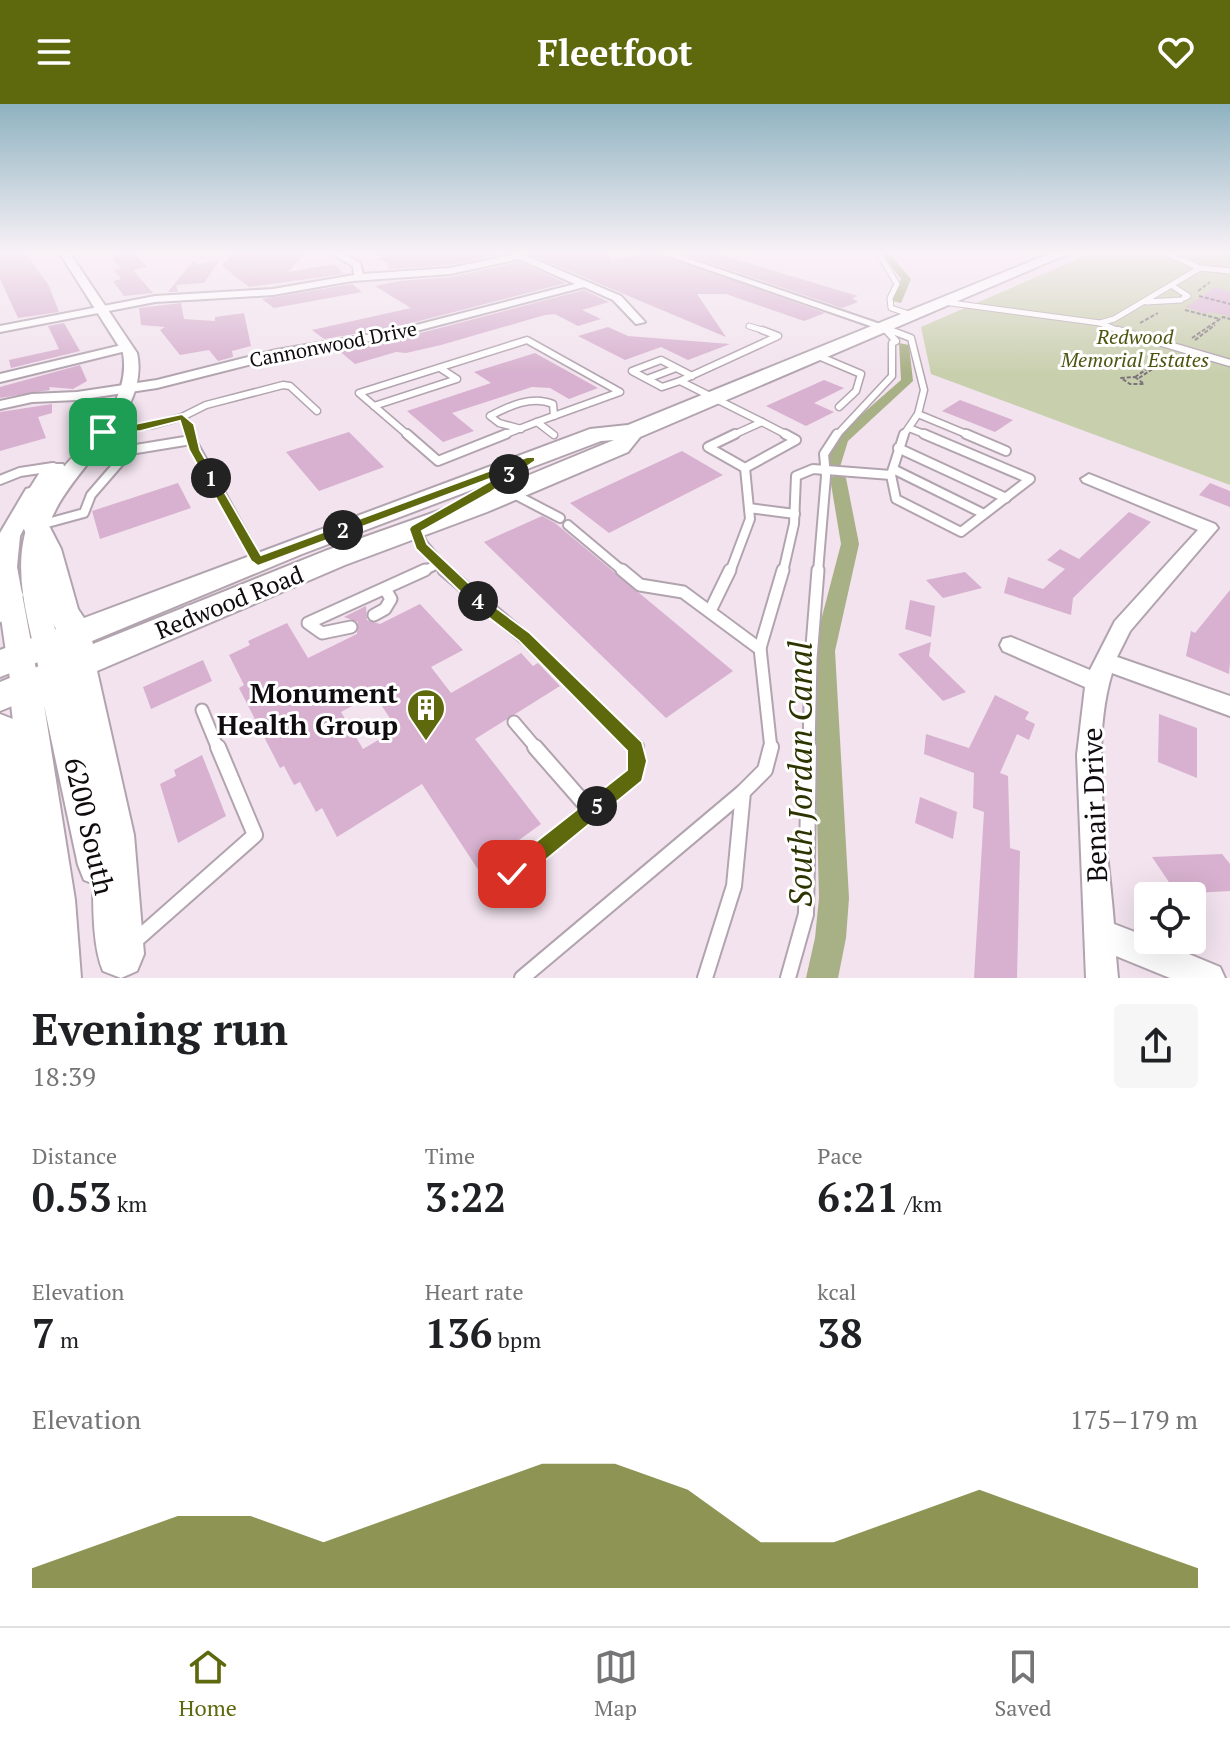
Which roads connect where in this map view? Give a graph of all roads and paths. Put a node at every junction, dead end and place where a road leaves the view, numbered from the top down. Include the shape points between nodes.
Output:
1 (90, 293) edge
2 (259, 293) edge
3 (551, 293) edge
4 (604, 293) edge
5 (782, 293) edge
6 (893, 293) edge
7 (966, 293) edge
8 (1158, 293) edge
9 (1183, 293) edge
10 (1198, 293) edge
11 (231, 295) junction
12 (1199, 296) junction
13 (1186, 300) junction
14 (944, 302) junction
15 (1143, 302) junction
16 (221, 304) dead end
17 (1230, 304) edge
18 (100, 309) junction
19 (1162, 310) dead end
20 (912, 315) junction
21 (1220, 319) dead end
22 (640, 322) dead end
23 (1100, 323) junction
24 (749, 326) dead end
25 (883, 327) junction
26 (0, 329) edge
27 (1125, 333) junction
28 (126, 348) junction
29 (816, 355) junction
30 (1230, 363) edge
31 (440, 368) junction
32 (676, 368) junction
33 (692, 376) junction
34 (1135, 377) joint
35 (0, 378) edge
36 (647, 379) junction
37 (680, 381) junction
38 (128, 389) junction
39 (714, 398) junction
40 (0, 405) edge
41 (374, 406) junction
42 (839, 407) dead end
43 (317, 411) dead end
44 (918, 414) junction
45 (554, 416) junction
46 (182, 417) junction
47 (537, 422) junction
48 (762, 422) junction
49 (909, 428) junction
50 (521, 429) junction
51 (103, 432) junction
52 (632, 432) junction
53 (554, 435) dead end
54 (191, 440) junction
55 (898, 448) junction
56 (130, 450) junction
57 (85, 452) junction
58 (531, 459) junction
59 (985, 460) junction
60 (55, 468) junction
61 (745, 468) junction
62 (825, 470) junction
63 (892, 472) junction
64 (1089, 479) dead end
65 (0, 480) edge
66 (512, 493) junction
67 (1006, 498) junction
68 (749, 508) junction
69 (795, 514) junction
70 (984, 514) junction
71 (37, 528) junction
72 (415, 529) junction
73 (258, 561) junction
74 (440, 563) junction
75 (385, 589) junction
76 (4, 593) edge
77 (710, 611) junction
78 (374, 615) dead end
79 (351, 627) dead end
80 (1011, 645) dead end
81 (760, 649) junction
82 (1100, 671) junction
83 (39, 678) edge
84 (1230, 706) edge
85 (202, 710) dead end
86 (514, 722) dead end
87 (743, 792) junction
88 (591, 811) junction
89 (512, 874) dead end
90 (54, 900) junction
91 (1099, 933) junction
92 (122, 966) edge
93 (16, 978) edge
94 (58, 978) edge
95 (72, 978) edge
96 (522, 978) edge
97 (705, 978) edge
98 (788, 978) edge
99 (1102, 978) edge
100 (1209, 978) edge

1 - 18 street
2 - 11 street
3 - 38 street, Cannonwood Drive via 397,333 276,354
4 - 22 street via 622,301
5 - 25 street
6 - 20 lane via 891,308
7 - 14 main road, Redwood Road
8 - 15 lane
9 - 13 lane
10 - 12 path
11 - 16 street
11 - 18 street via 166,297
12 - 13 path
12 - 17 path
13 - 15 lane
13 - 21 path via 1179,307
14 - 20 main road, Redwood Road
14 - 23 lane
15 - 23 lane
18 - 26 street
18 - 28 street
19 - 27 path
20 - 25 main road, Redwood Road
23 - 27 lane
24 - 33 lane via 778,336
25 - 29 main road, Redwood Road
25 - 44 lane via 911,338 924,390
25 - 62 lane via 896,341 892,376 834,438 824,454
27 - 30 lane
28 - 35 street
28 - 38 street via 134,365
29 - 39 main road, Redwood Road
29 - 42 lane via 861,374 856,391
31 - 41 lane via 359,393
31 - 41 lane via 457,379
31 - 45 lane via 527,340 620,392
32 - 33 lane
32 - 36 lane
32 - 36 lane via 661,360 632,371
33 - 37 lane
34 - 34 path via 1126,376 1121,378 1144,384
36 - 37 lane via 662,387
37 - 39 lane
38 - 40 street, Cannonwood Drive
38 - 51 street via 125,403
38 - 60 street
39 - 48 lane
39 - 52 main road, Redwood Road
41 - 50 lane via 438,461
43 - 46 lane via 283,385 206,405
44 - 49 lane
44 - 59 lane via 1006,451
45 - 47 lane
45 - 50 lane via 553,404 544,399 490,416
46 - 51 lane
46 - 54 lane
47 - 50 lane
47 - 53 lane
48 - 61 lane via 796,440
48 - 61 lane via 708,447
49 - 55 lane
49 - 59 lane
51 - 57 street
52 - 58 main road, Redwood Road via 598,434
52 - 66 main road, Redwood Road via 620,447
54 - 56 lane
54 - 73 lane
55 - 63 lane
55 - 67 lane
56 - 57 lane
56 - 71 lane via 91,495 84,513
57 - 71 street via 56,488
58 - 72 main road
58 - 73 main road, Redwood Road
59 - 67 lane via 1030,479
60 - 65 lane
60 - 71 main road via 31,511
60 - 76 street via 16,520 5,552
61 - 68 lane
62 - 63 lane
62 - 69 lane via 796,476
62 - 98 lane via 811,659 806,914
63 - 70 lane
63 - 70 lane via 896,499 961,532
64 - 82 street, Benair Drive via 1209,528 1122,626
66 - 72 main road, Redwood Road
66 - 77 lane via 564,522 640,585 683,592
67 - 70 lane
68 - 69 lane
68 - 77 lane via 750,519
69 - 81 lane
71 - 83 main road via 68,616
72 - 74 lane via 421,546
72 - 83 main road, Redwood Road
73 - 83 main road, Redwood Road
74 - 75 lane
74 - 88 lane via 636,747 635,775
75 - 78 lane via 389,604
75 - 79 lane via 308,623 322,635
76 - 83 street
77 - 81 lane
80 - 82 street
81 - 87 lane via 768,764
82 - 84 street
82 - 91 street, Benair Drive via 1088,743
83 - 90 main road, 6200 South
83 - 92 main road via 107,797
83 - 93 main road via 12,831
85 - 92 lane via 255,835
86 - 88 lane
87 - 96 lane
87 - 97 lane via 734,886
88 - 89 lane
90 - 94 main road, 6200 South
90 - 95 main road
91 - 99 street, Benair Drive
91 - 100 street

